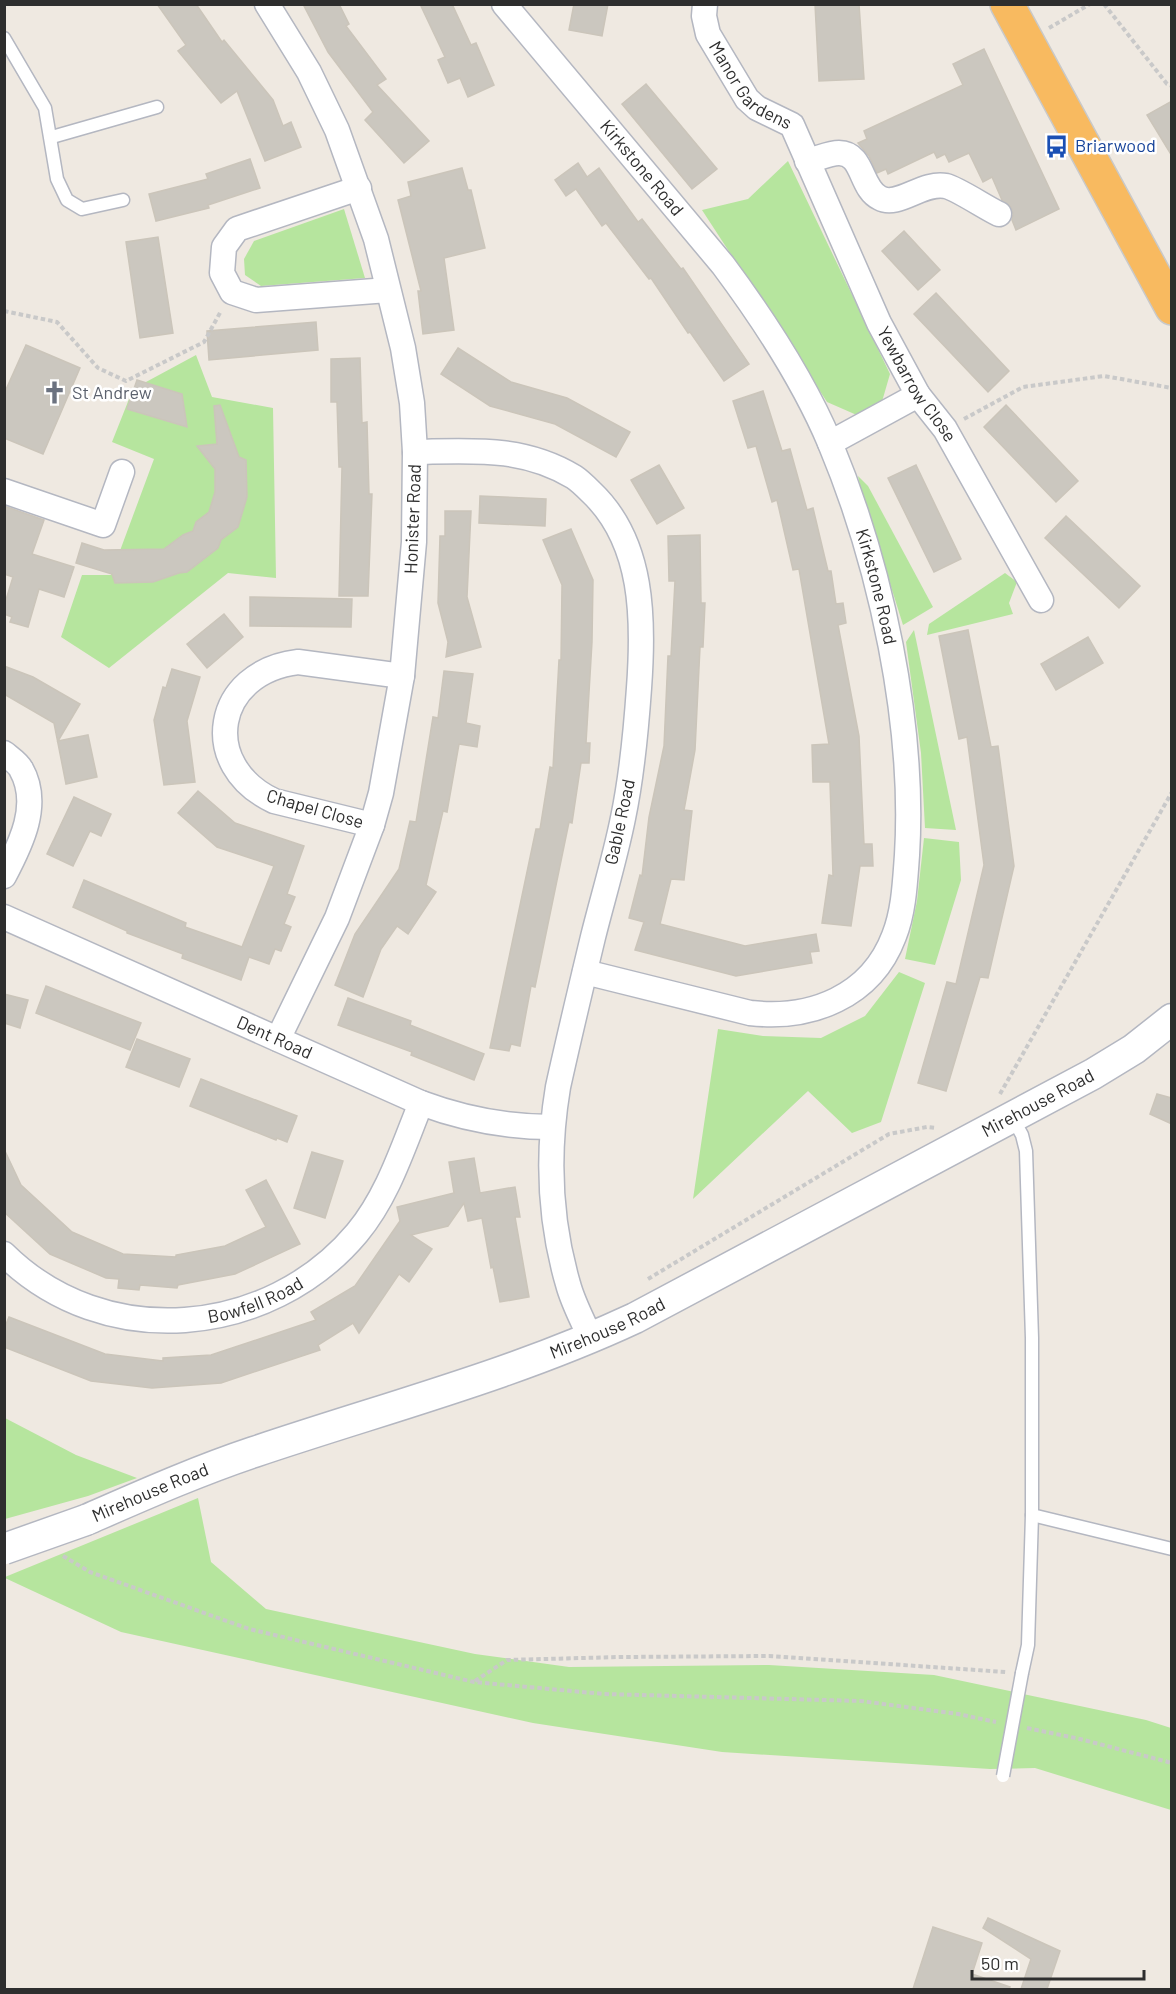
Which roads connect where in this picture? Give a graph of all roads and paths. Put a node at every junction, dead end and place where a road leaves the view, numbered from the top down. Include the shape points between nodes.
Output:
1 (267, 4) edge
2 (504, 4) edge
3 (705, 4) edge
4 (1007, 4) edge
5 (1090, 4) edge
6 (1104, 4) edge
7 (4, 38) edge
8 (1026, 42) junction
9 (1172, 86) edge
10 (157, 106) dead end
11 (52, 137) junction
12 (807, 161) junction
13 (359, 188) junction
14 (123, 200) dead end
15 (999, 214) dead end
16 (388, 290) junction
17 (232, 292) junction
18 (1172, 308) edge
19 (4, 311) edge
20 (1172, 388) edge
21 (918, 395) junction
22 (945, 429) junction
23 (830, 443) junction
24 (416, 452) junction
25 (122, 472) dead end
26 (4, 491) edge
27 (1041, 600) dead end
28 (402, 676) junction
29 (4, 753) edge
30 (1172, 792) edge
31 (372, 825) junction
32 (4, 876) edge
33 (4, 917) edge
34 (585, 972) junction
35 (1172, 1019) edge
36 (278, 1039) junction
37 (421, 1103) junction
38 (1011, 1116) junction
39 (551, 1127) junction
40 (937, 1129) dead end
41 (977, 1134) junction
42 (4, 1254) edge
43 (639, 1284) dead end
44 (591, 1339) junction
45 (1032, 1515) junction
46 (1172, 1548) edge
47 (4, 1549) edge
48 (61, 1554) dead end
49 (1022, 1673) junction
50 (474, 1682) junction
51 (1003, 1723) dead end
52 (1025, 1728) dead end
53 (1172, 1763) edge
54 (1003, 1776) dead end

1 - 13 street, Honister Road via 309,72
2 - 23 street, Kirkstone Road via 723,265 793,369
3 - 12 street, Manor Gardens via 708,34 747,99 792,125
4 - 8 highway
5 - 8 path
6 - 9 path
7 - 11 lane via 45,108
8 - 18 highway
10 - 11 lane
11 - 14 lane via 57,179 67,200 82,209
12 - 15 street via 838,153 848,155 856,162 871,192 880,199 891,201 927,186 946,186
12 - 21 street, Yewbarrow Close via 879,324
13 - 16 street, Honister Road
13 - 17 street via 237,229 224,247 222,273
16 - 17 street via 256,300
16 - 24 street, Honister Road via 403,348
17 - 19 path via 204,342 126,381 98,368 57,322
20 - 22 path via 1104,376 1023,387
21 - 22 street, Yewbarrow Close
21 - 23 street
22 - 27 street, Yewbarrow Close
23 - 34 street, Kirkstone Road via 877,590 902,720 908,827 901,909 893,938 873,971 852,990 826,1005 789,1015 750,1013
24 - 28 street, Honister Road via 414,542
24 - 34 street, Gable Road via 494,451 551,465 576,478 600,500 616,522 630,553 641,615 641,666 632,760 622,819
25 - 26 street via 103,525
28 - 31 street, Honister Road via 389,757
28 - 31 street, Chapel Close via 297,662 282,664 253,677 233,701 228,716 225,731 231,761 254,790 274,801
29 - 32 street via 21,768 29,808 18,851
30 - 41 path
31 - 36 street, Honister Road via 337,918
33 - 36 street, Dent Road
34 - 39 street, Gable Road
35 - 38 street, Mirehouse Road via 1093,1074
36 - 37 street, Dent Road
37 - 39 street, Dent Road via 480,1121
37 - 42 street, Bowfell Road via 388,1184 358,1232 332,1259 295,1287 244,1310 198,1320 160,1321 105,1312 53,1290
38 - 41 street, Mirehouse Road
38 - 45 lane via 1026,1151
39 - 44 street, Gable Road via 553,1201 560,1248 568,1286
40 - 43 path via 927,1127 890,1134
41 - 44 street, Mirehouse Road
44 - 47 street, Mirehouse Road, bridge via 251,1453
45 - 46 lane
45 - 49 lane via 1028,1635
48 - 50 path via 90,1572 249,1629
49 - 50 path via 770,1656 620,1657 507,1660
49 - 54 lane, bridge
50 - 51 path via 604,1694 861,1701
52 - 53 path

